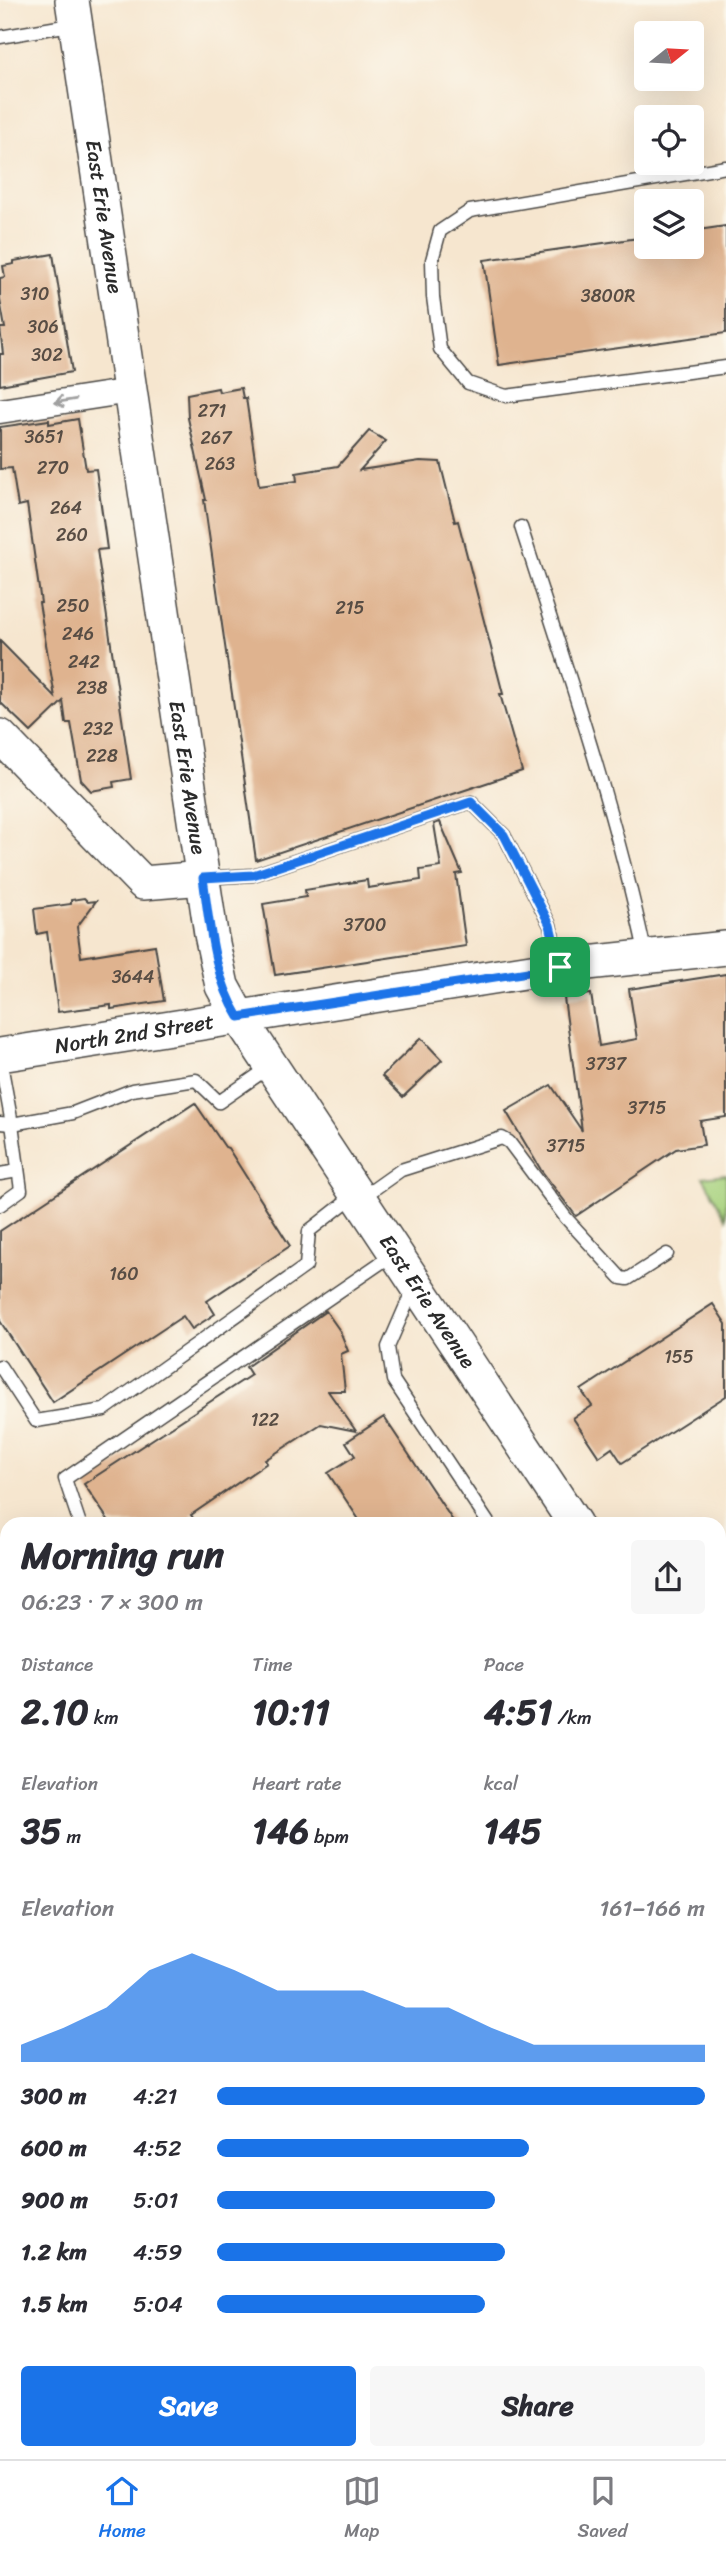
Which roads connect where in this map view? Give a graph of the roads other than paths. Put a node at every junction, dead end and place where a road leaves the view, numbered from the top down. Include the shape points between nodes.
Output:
1 (76, 26) edge
2 (0, 37) edge
3 (726, 167) edge
4 (726, 367) edge
5 (130, 391) junction
6 (0, 411) edge
7 (521, 527) dead end
8 (0, 736) edge
9 (203, 878) junction
10 (726, 948) edge
11 (646, 957) junction
12 (560, 967) junction
13 (239, 1017) junction
14 (0, 1056) edge
15 (271, 1066) junction
16 (6, 1123) edge
17 (18, 1171) junction
18 (0, 1174) edge
19 (358, 1197) junction
20 (0, 1205) edge
21 (395, 1252) junction
22 (667, 1254) dead end
23 (417, 1285) junction
24 (0, 1366) edge
25 (78, 1517) edge
26 (484, 1517) edge
27 (570, 1517) edge

1 - 2 lane
1 - 5 main road, East Erie Avenue
3 - 4 lane via 470,211 440,231 432,260 440,349 468,383 506,396
5 -> 6 street
5 - 9 main road, East Erie Avenue
7 - 11 lane via 577,700
8 - 9 main road via 143,883
9 - 12 lane via 253,875 471,802 504,835 550,925
9 - 13 main road, East Erie Avenue via 215,961
10 - 11 main road, North 2nd Street
11 - 12 main road, North 2nd Street
12 - 13 main road, North 2nd Street
13 - 14 main road, North 2nd Street
13 - 15 main road, East Erie Avenue
14 - 16 lane
15 - 16 lane via 219,1102 196,1080 132,1090 73,1113
15 - 19 main road, East Erie Avenue
16 - 17 lane
17 - 18 lane
17 - 20 lane via 21,1190
19 - 21 main road, East Erie Avenue
19 - 22 lane via 401,1170 502,1138 621,1278 628,1279
19 - 24 lane via 309,1231 306,1266 104,1410 36,1421
21 - 23 main road, East Erie Avenue
21 - 25 lane via 65,1479
23 - 26 lane via 387,1347 393,1380
23 - 27 main road, East Erie Avenue

